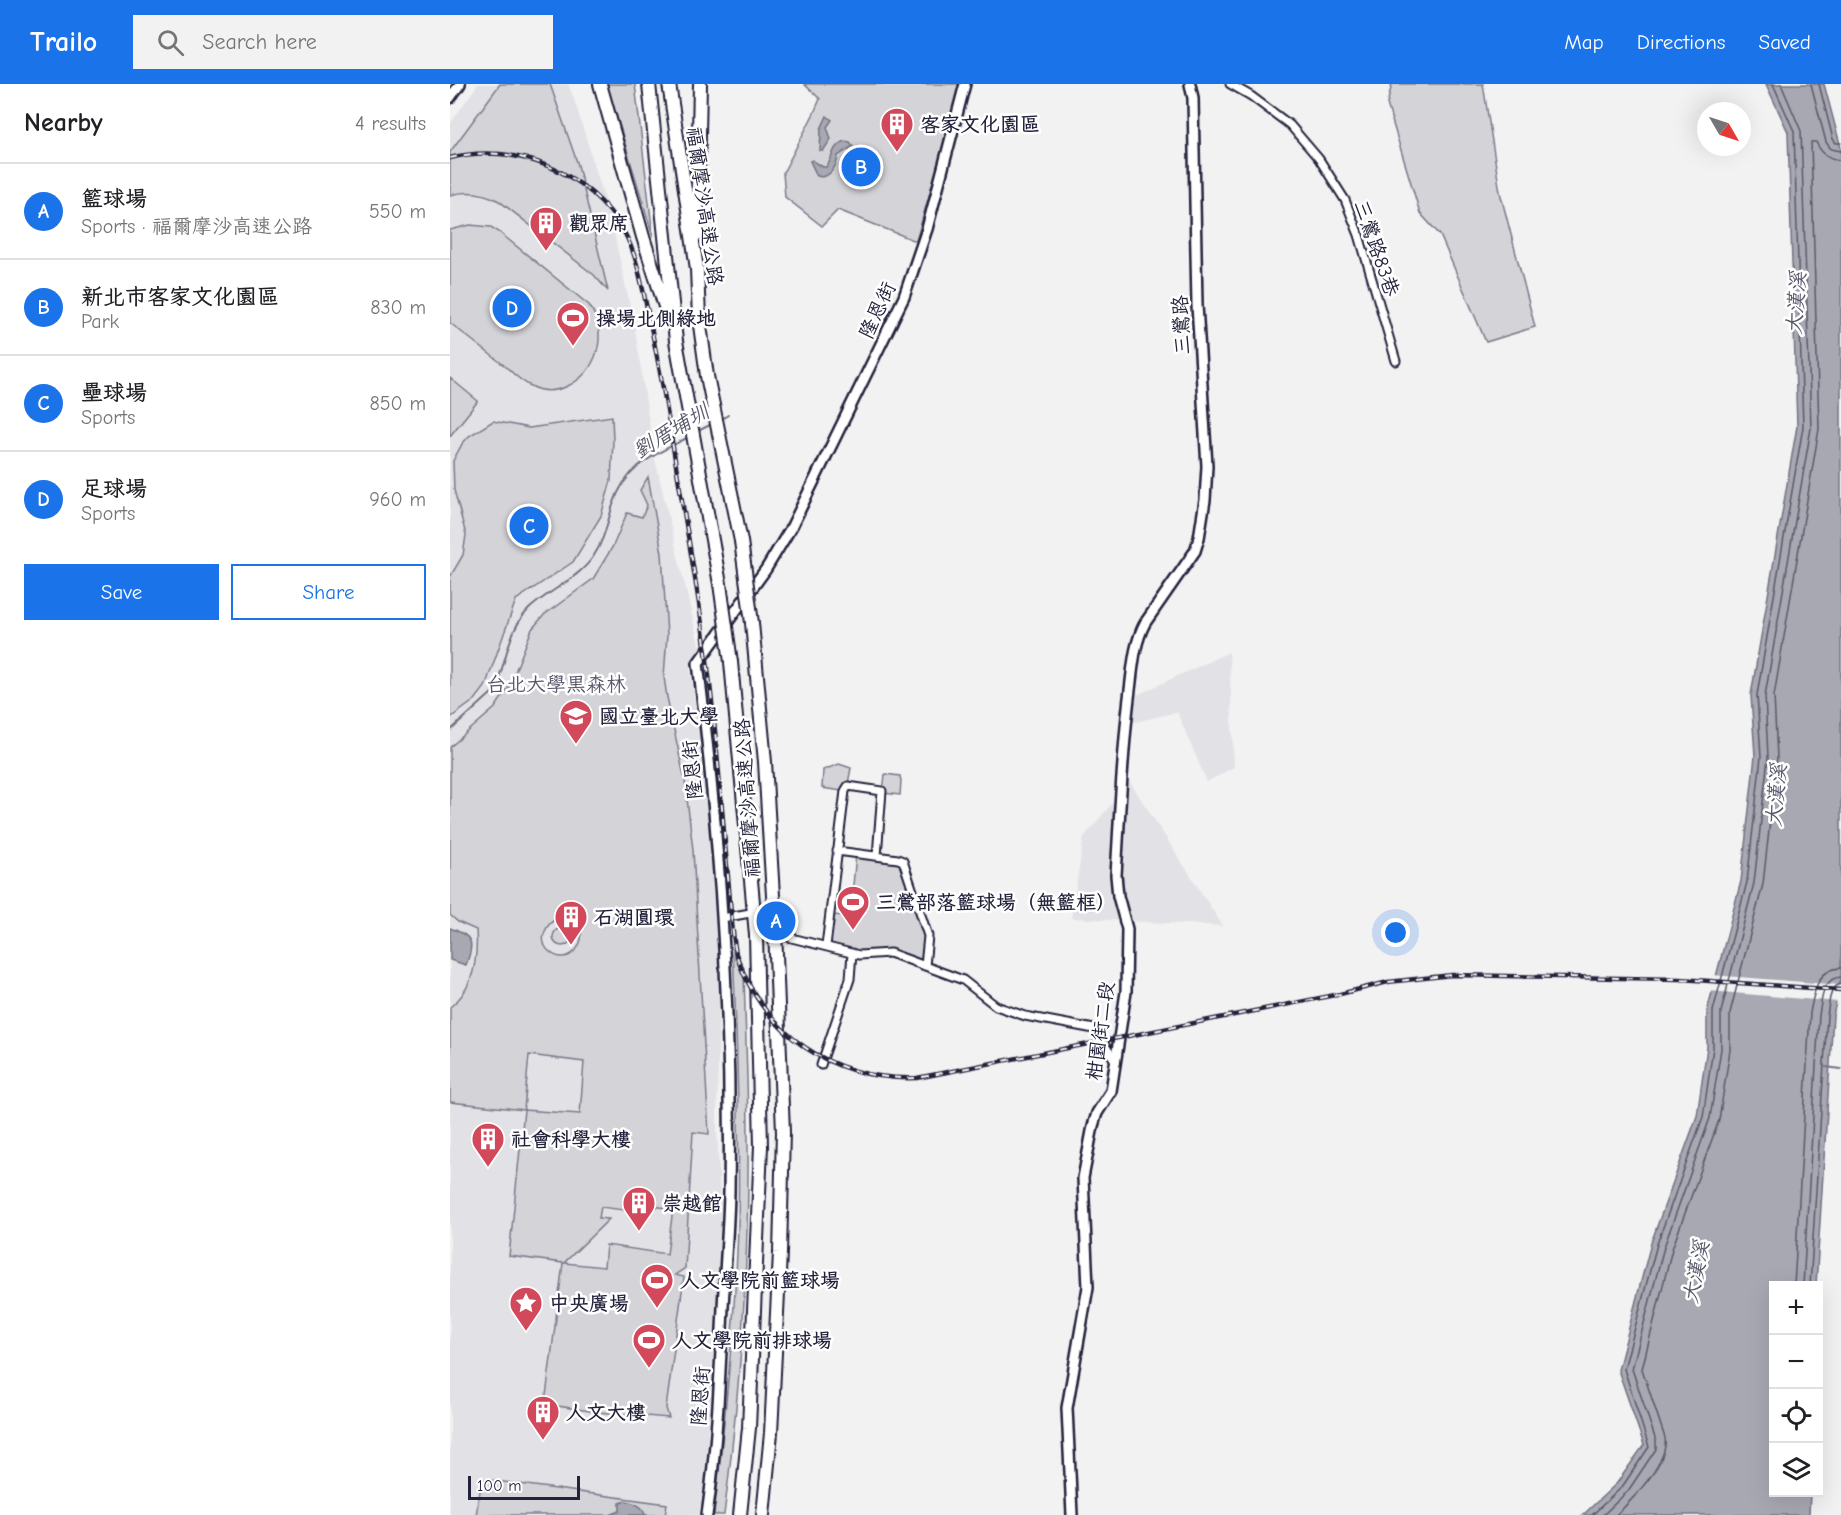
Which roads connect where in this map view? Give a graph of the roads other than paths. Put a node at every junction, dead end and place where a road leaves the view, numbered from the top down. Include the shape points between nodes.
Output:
1 (460, 84) edge
2 (599, 84) edge
3 (649, 84) edge
4 (669, 84) edge
5 (700, 84) edge
6 (965, 84) edge
7 (1190, 84) edge
8 (1230, 84) edge
9 (450, 98) edge
10 (697, 269) junction
11 (676, 341) junction
12 (1396, 362) dead end
13 (1188, 562) joint
14 (837, 852) junction
15 (877, 856) junction
16 (754, 913) junction
17 (722, 918) junction
18 (776, 933) junction
19 (826, 946) junction
20 (852, 953) junction
21 (925, 966) junction
22 (1116, 1062) junction
23 (821, 1065) dead end
24 (707, 1515) edge
25 (740, 1515) edge
26 (763, 1515) edge
27 (1072, 1515) edge

1 - 9 street
2 - 11 highway
3 - 11 highway, 福爾摩沙高速公路
4 - 10 highway, 福爾摩沙高速公路
5 - 10 highway
6 - 17 street, 隆恩街 via 927,229 904,297 792,526 698,663
7 - 13 street, 三鶯路 via 1207,466 1199,538
8 - 12 street, 三鶯路83巷 via 1290,125 1319,159 1345,200
10 - 18 highway, 福爾摩沙高速公路, bridge via 707,376 741,541 752,623
11 - 16 highway, 福爾摩沙高速公路, bridge via 731,662
13 - 22 street, 柑園街二段 via 1145,623 1132,665 1124,730 1116,875 1127,937 1126,992
14 - 15 street
14 - 15 street via 848,786 882,792
14 - 19 street
15 - 21 street via 903,861 928,936
16 - 17 street
16 - 18 street via 758,912 760,930
16 - 25 highway, 福爾摩沙高速公路 via 761,1146 749,1428
17 - 24 street, 隆恩街 via 728,1026 729,1194 718,1402
18 - 19 street
18 - 26 highway, 福爾摩沙高速公路 via 783,1132 771,1433
19 - 20 street
20 - 21 street via 890,954
20 - 23 street via 850,979
21 - 22 street via 963,980 996,1006 1025,1016 1094,1029
22 - 27 street, 柑園街二段 via 1111,1091 1093,1126 1083,1178 1088,1287 1067,1408

